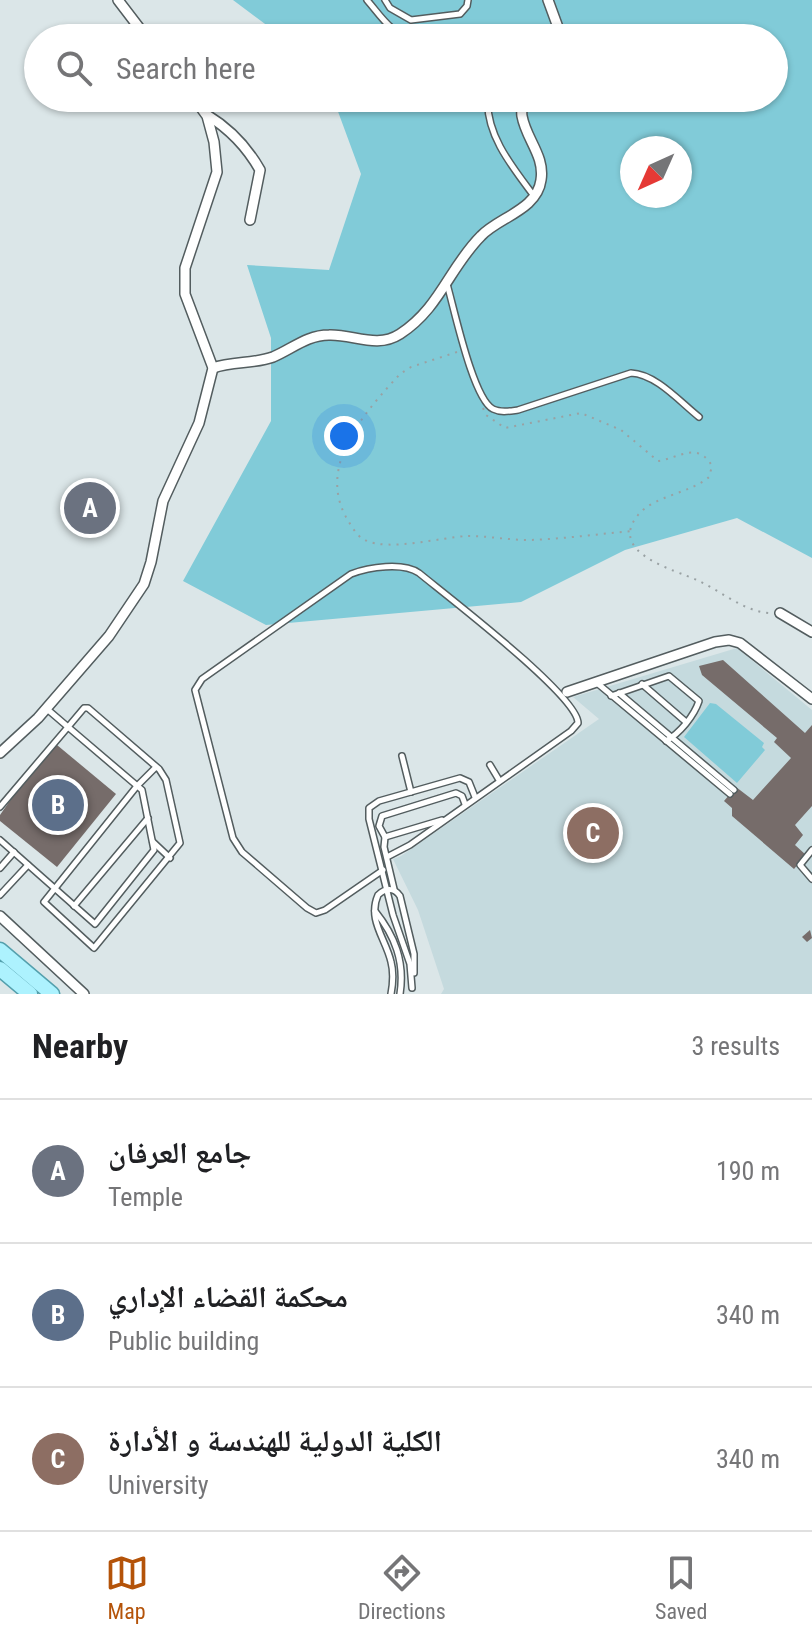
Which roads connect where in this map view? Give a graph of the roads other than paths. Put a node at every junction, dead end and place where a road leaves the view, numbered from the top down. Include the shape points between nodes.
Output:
1 (118, 0) edge
2 (367, 0) edge
3 (385, 0) edge
4 (468, 0) edge
5 (548, 0) edge
6 (136, 24) edge
7 (387, 24) edge
8 (557, 24) edge
9 (487, 112) edge
10 (522, 112) edge
11 (206, 114) joint
12 (534, 197) junction
13 (250, 220) dead end
14 (447, 283) junction
15 (213, 368) junction
16 (699, 417) dead end
17 (780, 613) road end
18 (812, 632) edge
19 (597, 682) junction
20 (642, 684) junction
21 (564, 693) junction
22 (619, 693) junction
23 (611, 696) junction
24 (812, 699) edge
25 (47, 708) junction
26 (686, 722) junction
27 (68, 727) junction
28 (673, 737) junction
29 (666, 741) junction
30 (0, 753) edge
31 (402, 756) dead end
32 (490, 765) dead end
33 (156, 767) junction
34 (499, 780) junction
35 (137, 786) junction
36 (411, 792) junction
37 (475, 797) junction
38 (465, 804) junction
39 (0, 807) edge
40 (148, 818) junction
41 (446, 818) junction
42 (379, 826) junction
43 (371, 828) junction
44 (385, 837) junction
45 (0, 840) edge
46 (153, 842) junction
47 (812, 850) edge
48 (14, 852) junction
49 (387, 857) junction
50 (170, 858) junction
51 (28, 865) junction
52 (0, 868) edge
53 (383, 870) junction
54 (812, 879) edge
55 (55, 888) junction
56 (391, 890) junction
57 (0, 895) edge
58 (74, 906) junction
59 (375, 910) junction
60 (0, 916) edge
61 (95, 924) junction
62 (106, 934) junction
63 (0, 950) edge
64 (0, 969) edge
65 (411, 991) edge
66 (30, 994) edge
67 (52, 994) edge
68 (84, 994) edge
69 (391, 994) edge
70 (400, 994) edge

1 - 6 street
2 - 7 lane
3 - 4 lane via 411,20 460,14
5 - 8 street
9 - 12 lane via 511,165
10 - 12 street via 541,162
11 - 13 street via 241,142 260,170
11 - 15 street via 217,172 185,268 185,294
12 - 14 street via 483,233
14 - 15 street via 431,309 398,336 377,342 327,334 271,357
14 - 16 lane via 482,399 491,408 518,410 631,373 642,374
15 - 25 street via 199,423 163,501 144,584 109,636
17 - 18 street
19 - 21 street
19 - 23 lane
19 - 24 street via 729,640
20 - 22 lane
20 - 26 lane
20 - 26 lane via 669,676 699,701
21 - 34 lane via 579,718 575,728
21 - 53 lane via 404,566 351,574 198,682 195,690 213,766 233,838 242,852 316,913
22 - 23 lane
22 - 28 lane
23 - 29 lane
25 - 27 lane
25 - 30 street
26 - 28 lane
27 - 33 lane via 88,708
27 - 35 lane
27 - 39 lane
28 - 29 lane
28 - 29 lane via 732,792
31 - 36 lane
32 - 34 lane
33 - 35 lane
33 - 50 lane via 166,780 180,843
34 - 37 lane
35 - 40 lane
35 - 55 lane
36 - 37 lane via 460,778 469,782
36 - 43 lane via 373,804 368,814
37 - 38 lane
38 - 41 lane
38 - 42 lane via 462,796 453,794 385,814
40 - 46 lane
40 - 58 lane
41 - 44 lane
41 - 49 lane
42 - 43 lane
42 - 44 lane
43 - 53 lane
44 - 49 lane
45 - 48 lane
46 - 50 lane
46 - 61 lane via 153,854
47 - 54 lane via 800,865
48 - 51 lane
48 - 52 lane
49 - 56 lane
50 - 62 lane
51 - 55 lane
51 - 57 lane
53 - 56 lane
55 - 58 lane
55 - 62 lane via 46,906 94,948
56 - 59 lane via 378,895
56 - 65 lane via 393,915 410,964
56 - 65 lane via 400,896 414,954
58 - 61 lane
59 - 69 lane via 392,963
59 - 70 lane via 398,952
60 - 68 street
61 - 62 lane
63 - 67 main road
64 - 66 main road

